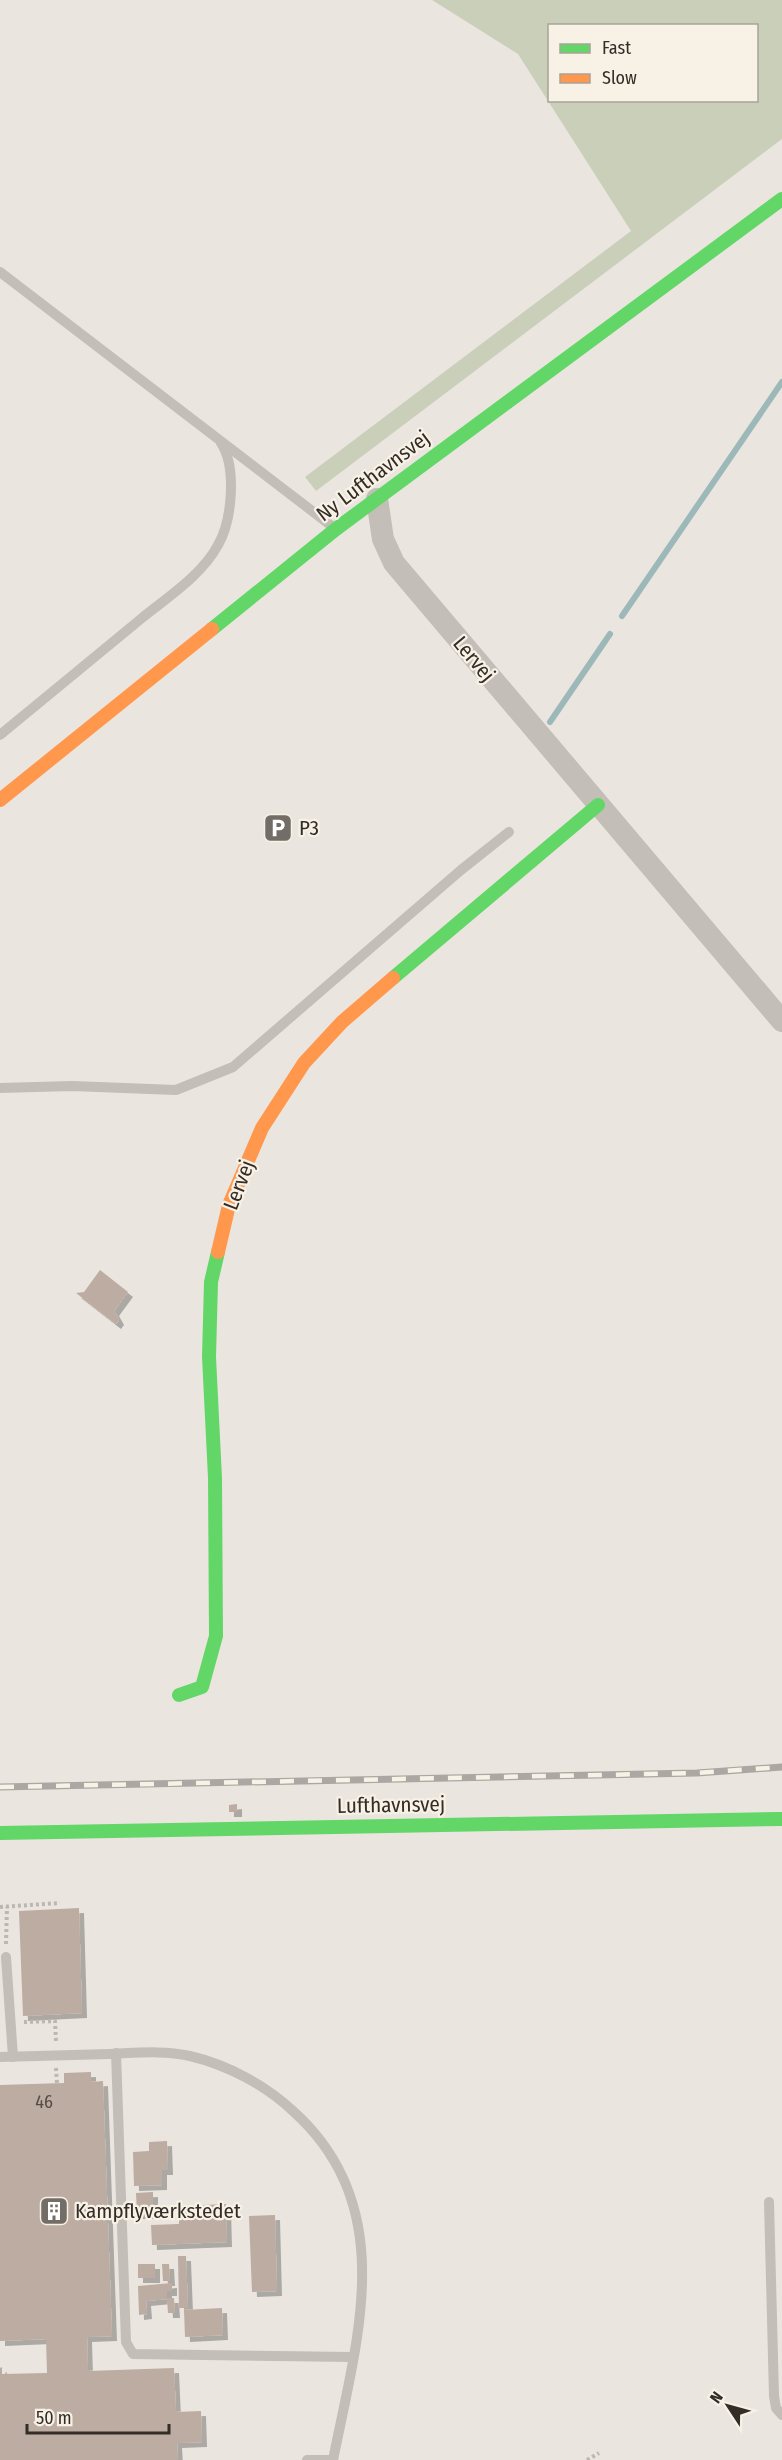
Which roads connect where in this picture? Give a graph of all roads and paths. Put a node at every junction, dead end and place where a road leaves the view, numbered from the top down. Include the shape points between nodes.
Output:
1 (782, 199) edge
2 (0, 272) edge
3 (218, 439) junction
4 (376, 499) junction
5 (336, 529) junction
6 (0, 735) edge
7 (0, 800) edge
8 (598, 805) junction
9 (509, 832) dead end
10 (782, 1021) edge
11 (0, 1088) edge
12 (179, 1695) dead end
13 (782, 1819) edge
14 (0, 1833) edge
15 (60, 1903) dead end
16 (0, 1907) edge
17 (7, 1907) junction
18 (6, 1957) joint
19 (116, 2053) junction
20 (0, 2057) edge
21 (13, 2057) junction
22 (769, 2202) dead end
23 (353, 2357) junction
24 (782, 2415) edge
25 (599, 2453) dead end
26 (307, 2460) edge
27 (333, 2460) edge
28 (587, 2460) edge

1 - 4 street, Ny Lufthavnsvej
2 - 3 lane
3 - 5 lane
3 - 6 lane via 229,461 231,491 228,522 218,546 200,568
4 - 5 street, Ny Lufthavnsvej
4 - 8 street, Lervej via 383,539 394,562
5 - 7 street, Ny Lufthavnsvej
8 - 10 street, Lervej
8 - 12 street, Lervej via 342,1022 304,1063 262,1128 229,1205 211,1282 209,1357 216,1636 202,1687
9 - 11 lane via 233,1067 176,1090
13 - 14 street, Lufthavnsvej
15 - 17 path
16 - 17 path
17 - 18 path
18 - 21 lane
19 - 21 lane
19 - 23 lane via 160,2052 214,2063 259,2085 322,2140 348,2193 362,2242 362,2309
19 - 23 lane via 126,2342 133,2354
20 - 21 lane
22 - 24 lane via 774,2396
23 - 27 lane
25 - 28 path
26 - 27 lane

